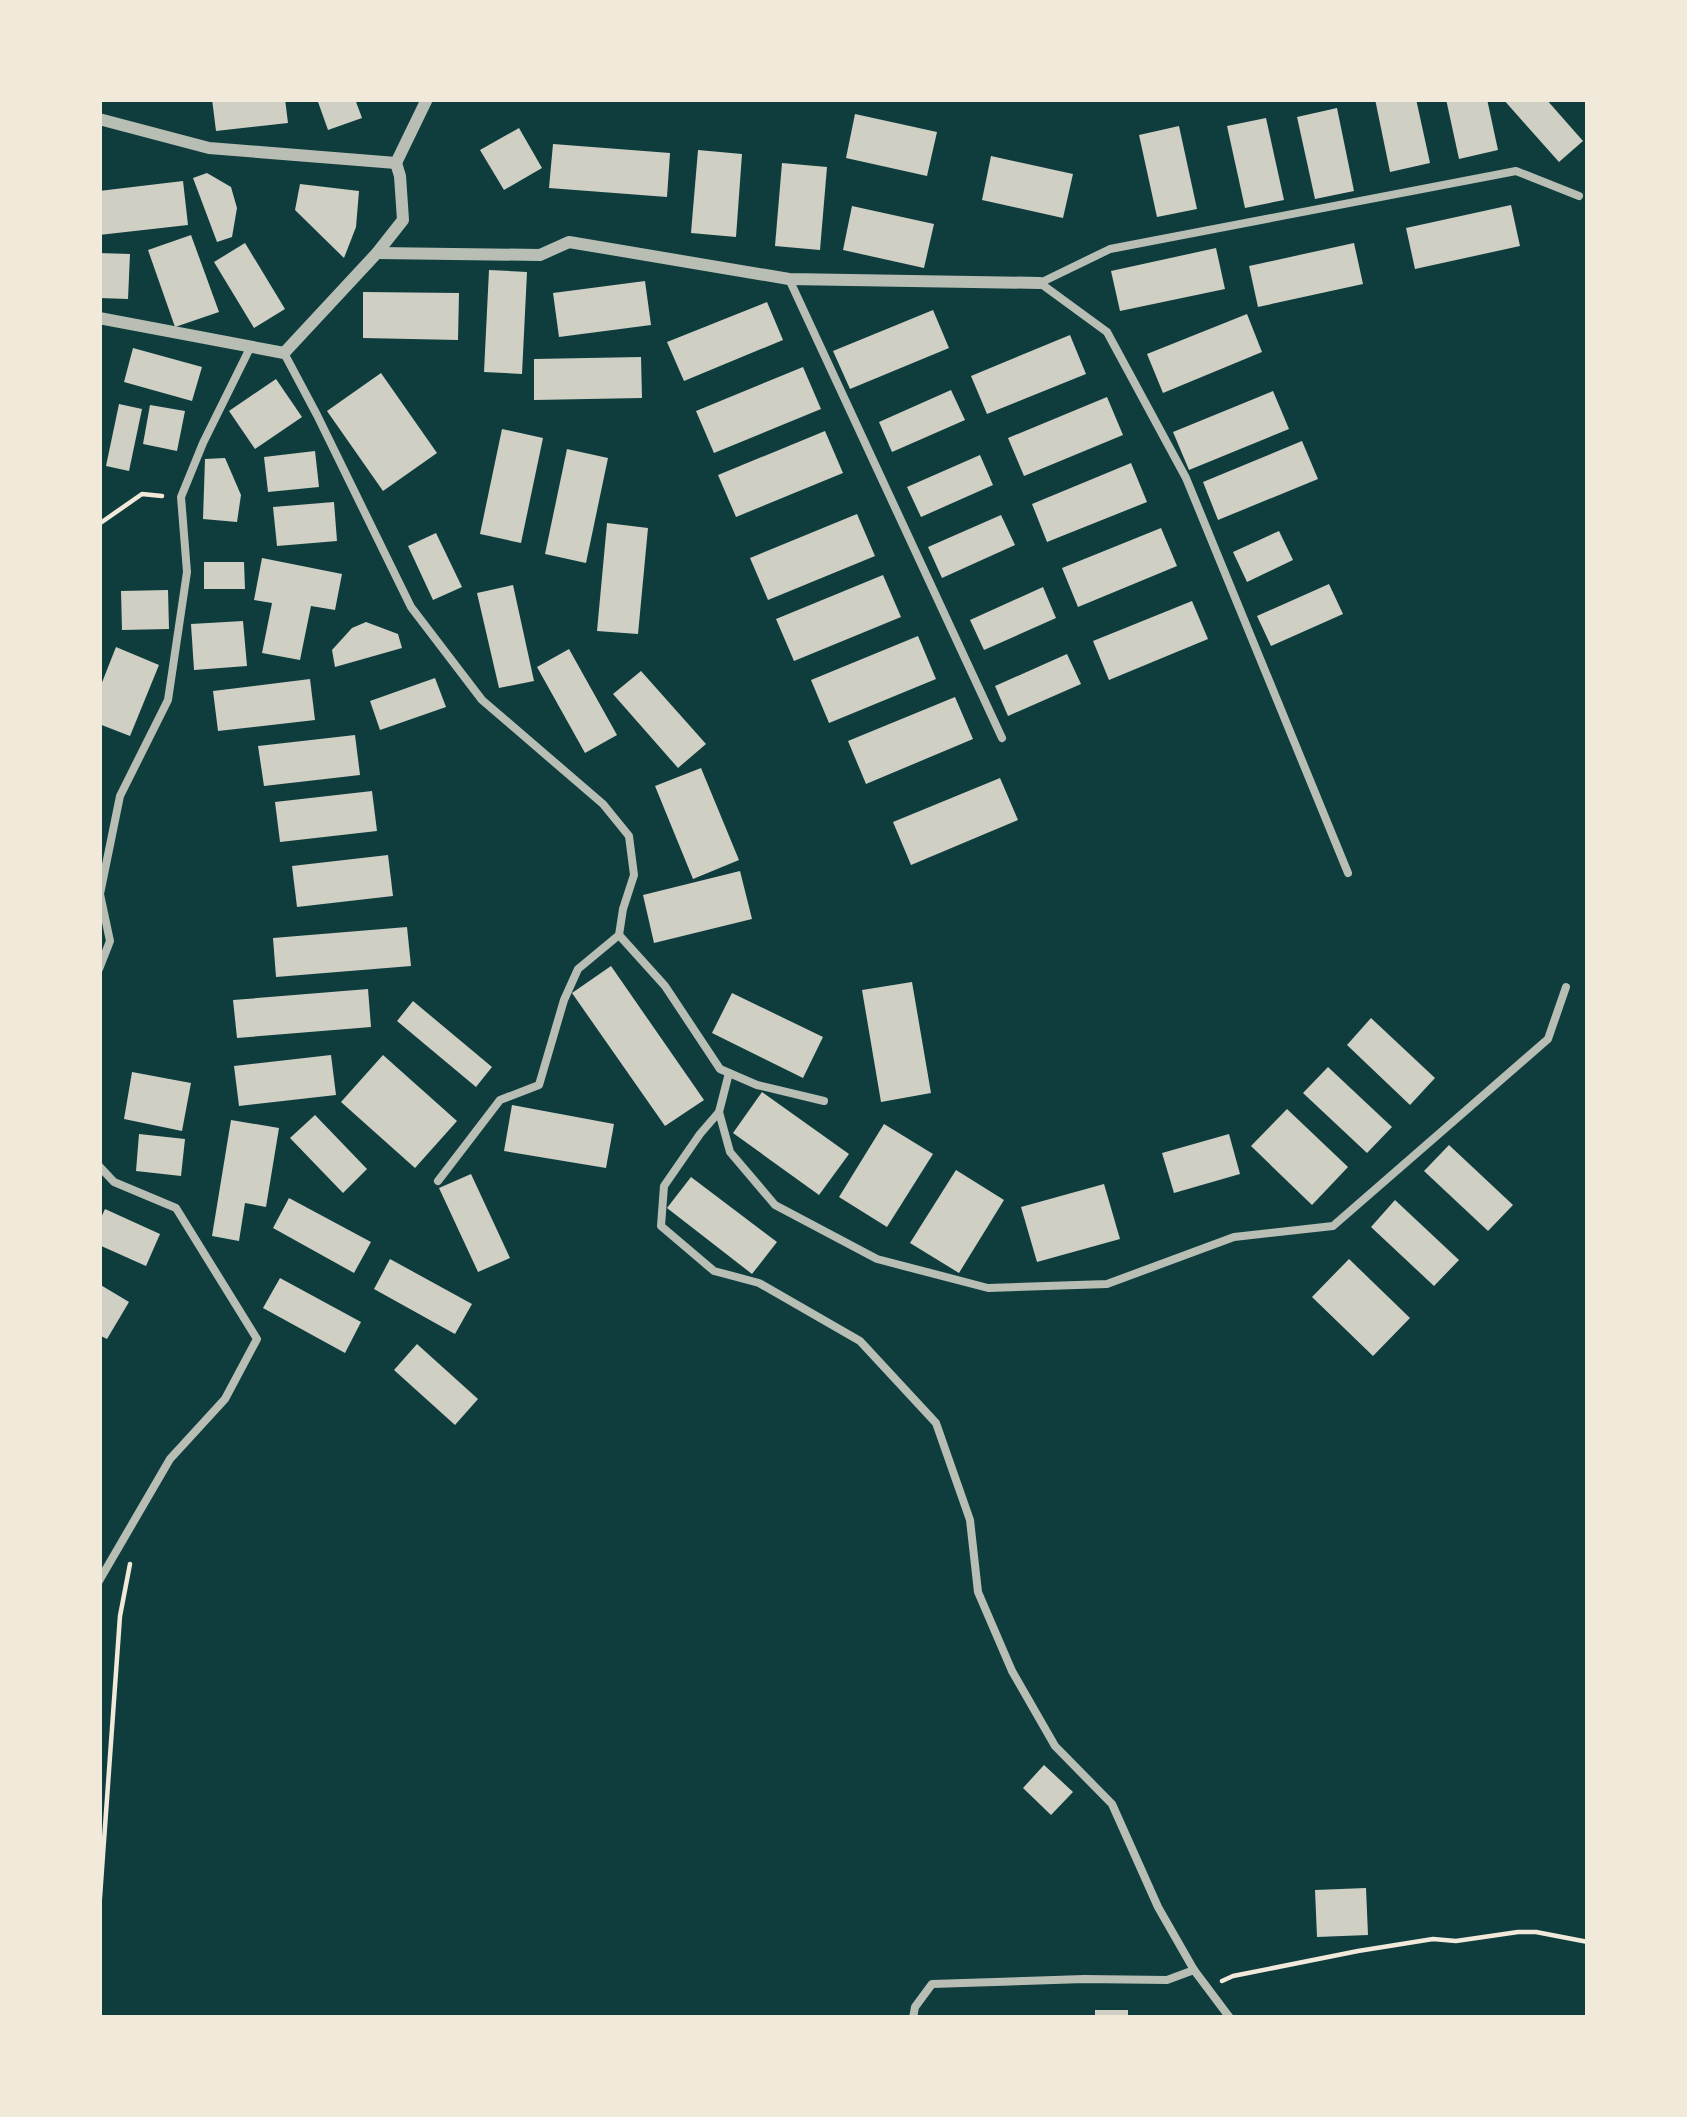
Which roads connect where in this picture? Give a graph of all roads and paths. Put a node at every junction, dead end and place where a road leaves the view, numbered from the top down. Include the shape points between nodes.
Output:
1 (427, 99) edge
2 (99, 119) edge
3 (396, 163) junction
4 (1579, 196) dead end
5 (377, 253) junction
6 (789, 279) junction
7 (1040, 283) junction
8 (99, 318) edge
9 (251, 347) junction
10 (284, 353) junction
11 (181, 497) junction
12 (99, 524) edge
13 (1001, 738) dead end
14 (1348, 873) dead end
15 (620, 935) junction
16 (99, 969) edge
17 (1565, 987) dead end
18 (728, 1073) junction
19 (824, 1101) dead end
20 (719, 1112) junction
21 (99, 1166) edge
22 (437, 1181) dead end
23 (132, 1553) dead end
24 (99, 1581) edge
25 (99, 1911) edge
26 (1588, 1942) edge
27 (1193, 1970) junction
28 (1208, 1988) junction
29 (913, 2018) edge
30 (1230, 2018) edge

1 - 3 street
2 - 3 street via 209,148
3 - 5 street via 403,220
4 - 7 lane via 1516,171 1110,249
5 - 6 street via 540,255 569,242
5 - 10 street
6 - 7 street
6 - 13 lane
7 - 14 lane via 1107,332 1186,478
8 - 9 street
9 - 10 street
9 - 11 lane
10 - 15 lane via 411,607 482,700 629,836 634,875
11 - 12 path via 142,494
11 - 16 lane via 188,572 168,700 120,796 100,894 110,941
15 - 18 lane
15 - 22 lane via 578,969 539,1085 500,1100
17 - 20 lane via 1548,1039 1333,1226 1234,1237 1107,1284 988,1288 877,1259 775,1205 730,1152
18 - 19 lane
18 - 20 lane
20 - 27 lane via 664,1186 661,1226 714,1270 759,1283 860,1341 936,1423 970,1520 978,1592 1012,1671 1055,1746 1112,1804
21 - 24 lane via 114,1182 176,1208 257,1340 225,1399 170,1459
23 - 25 path via 120,1616
26 - 28 path via 1536,1932 1432,1939 1233,1976
27 - 28 lane
27 - 29 lane via 1167,1980 932,1984
28 - 30 lane

